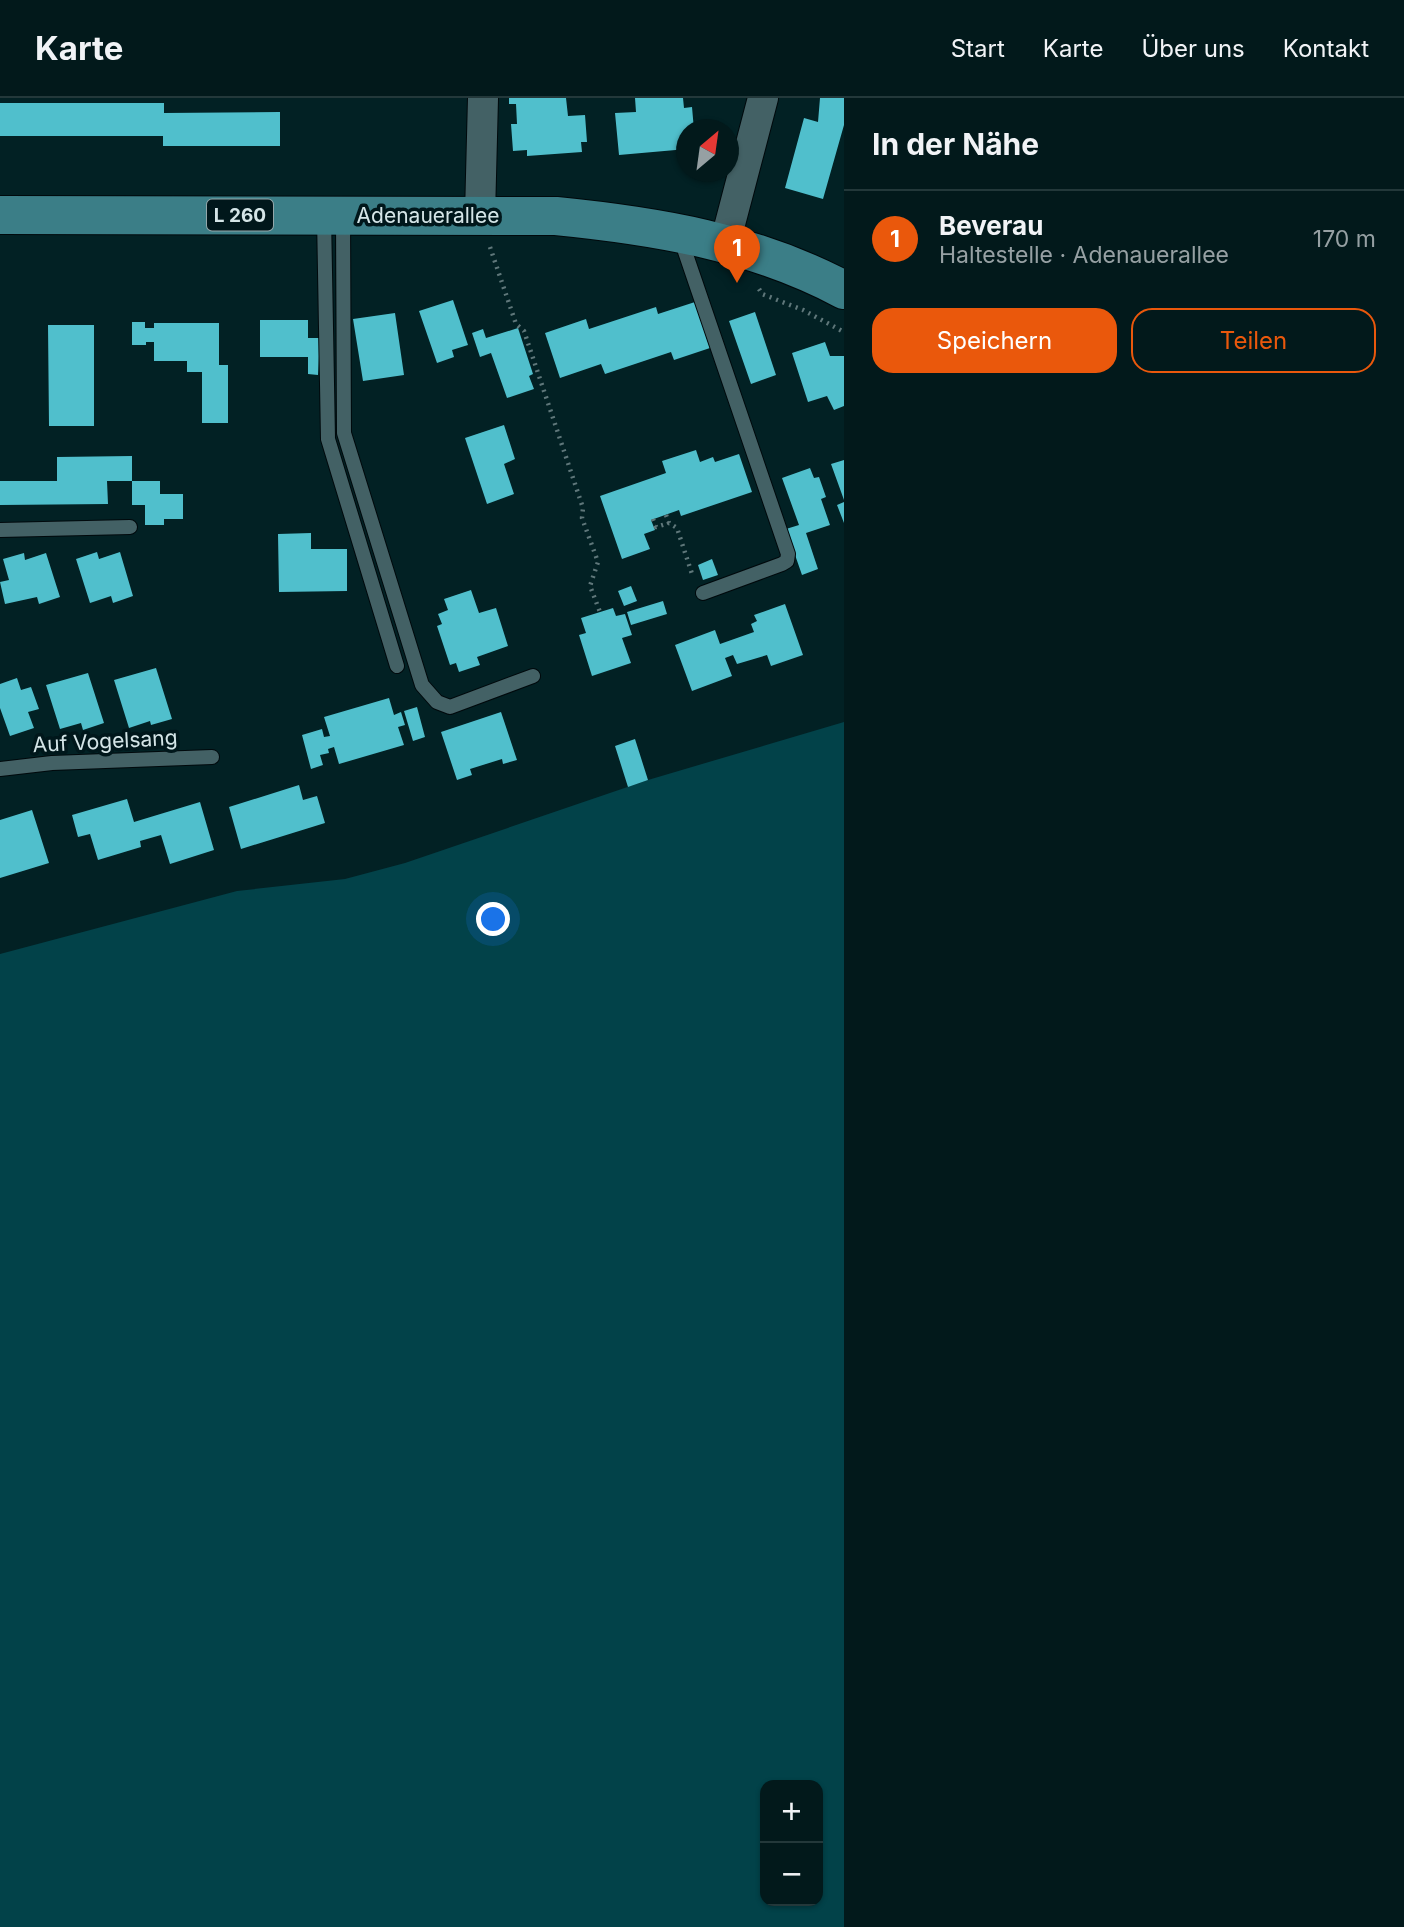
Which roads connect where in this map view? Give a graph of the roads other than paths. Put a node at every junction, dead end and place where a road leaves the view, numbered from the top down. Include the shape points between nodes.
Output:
1 (483, 98) edge
2 (763, 98) edge
3 (0, 215) edge
4 (334, 215) junction
5 (480, 215) junction
6 (678, 232) junction
7 (725, 243) junction
8 (844, 290) edge
9 (130, 527) dead end
10 (0, 530) edge
11 (699, 589) road end
12 (397, 666) dead end
13 (533, 676) dead end
14 (212, 757) dead end
15 (0, 769) edge

1 - 5 street
2 - 7 street
3 - 4 main road, Adenauerallee / L 260
4 - 5 main road, Adenauerallee / L 260
4 - 12 lane via 328,439
4 - 13 lane via 344,433 422,685 437,702 450,707
5 - 6 main road, Adenauerallee / L 260 via 556,216
6 - 7 main road, Adenauerallee / L 260
6 - 11 lane via 788,554 782,565
7 - 8 main road, Adenauerallee / L 260
9 - 10 lane
14 - 15 lane, Auf Vogelsang

